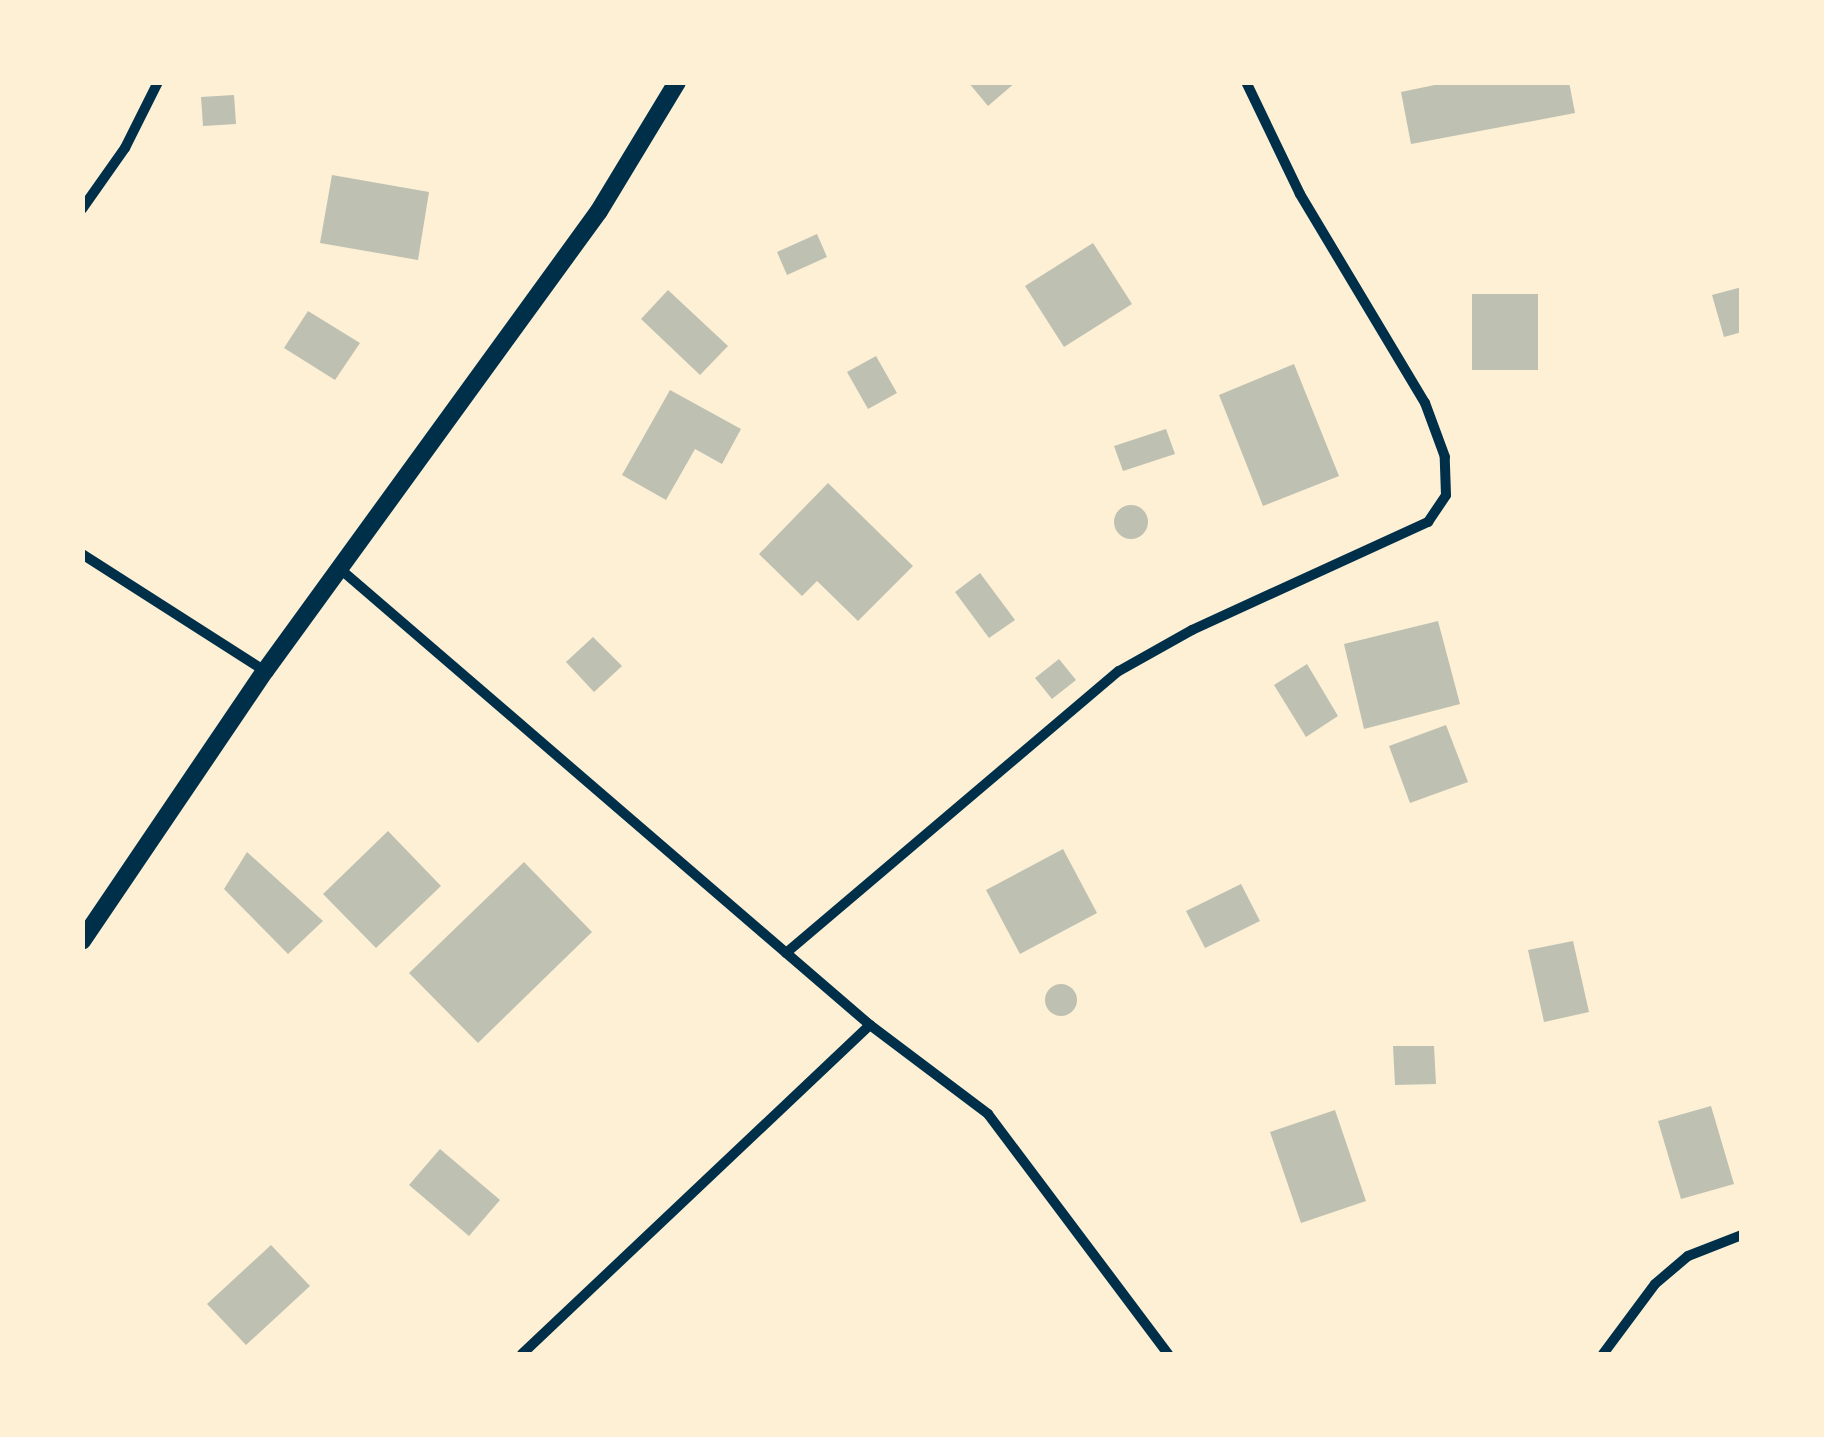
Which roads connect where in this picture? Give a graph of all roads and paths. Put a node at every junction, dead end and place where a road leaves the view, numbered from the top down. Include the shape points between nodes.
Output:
1 (158, 82) edge
2 (677, 82) edge
3 (1246, 82) edge
4 (82, 209) edge
5 (82, 554) edge
6 (339, 568) junction
7 (265, 672) junction
8 (82, 941) edge
9 (786, 953) junction
10 (870, 1025) junction
11 (1742, 1235) edge
12 (522, 1354) edge
13 (1168, 1354) edge
14 (1603, 1354) edge

1 - 4 street via 125,148
2 - 6 street via 599,211
3 - 9 street via 1300,194 1425,403 1445,457 1446,494 1428,522 1192,630 1119,672
5 - 7 street
6 - 7 street
6 - 9 street
7 - 8 street
9 - 10 street
10 - 12 street
10 - 13 street via 988,1114
11 - 14 street via 1688,1256 1655,1284

